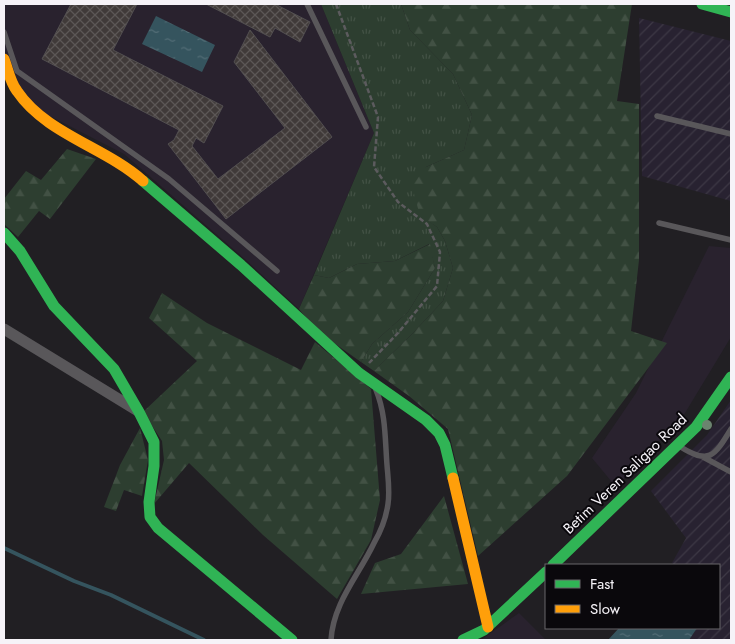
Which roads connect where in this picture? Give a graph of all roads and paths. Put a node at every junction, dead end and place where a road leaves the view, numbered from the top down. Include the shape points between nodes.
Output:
1 (307, 4) edge
2 (336, 4) edge
3 (702, 4) edge
4 (731, 12) edge
5 (4, 32) edge
6 (4, 60) edge
7 (657, 116) dead end
8 (366, 127) dead end
9 (731, 134) edge
10 (659, 223) dead end
11 (4, 233) edge
12 (731, 240) edge
13 (277, 271) dead end
14 (4, 329) edge
15 (358, 373) junction
16 (731, 377) edge
17 (373, 384) junction
18 (139, 412) junction
19 (731, 429) edge
20 (677, 445) junction
21 (702, 457) junction
22 (731, 472) edge
23 (554, 564) edge
24 (545, 573) edge
25 (488, 627) junction
26 (292, 640) edge
27 (331, 640) edge
28 (463, 640) edge

1 - 8 lane
2 - 15 path via 378,117 374,167 398,202 427,224 440,252 437,286 398,333
3 - 4 street
5 - 13 lane via 17,71 168,179
6 - 15 street via 15,89 28,106 46,121 140,178
7 - 9 lane
10 - 12 lane
11 - 18 street via 20,251 54,306 114,369
14 - 18 street
15 - 17 street
16 - 20 street, Betim Veren Saligao Road via 696,427
17 - 25 street via 426,420 446,444
17 - 27 lane via 381,403 389,501 374,545 342,598
18 - 26 street via 154,442 150,517 158,528
19 - 21 lane via 712,455
20 - 21 lane
20 - 23 street, Betim Veren Saligao Road
21 - 22 lane
24 - 25 street
25 - 28 street

